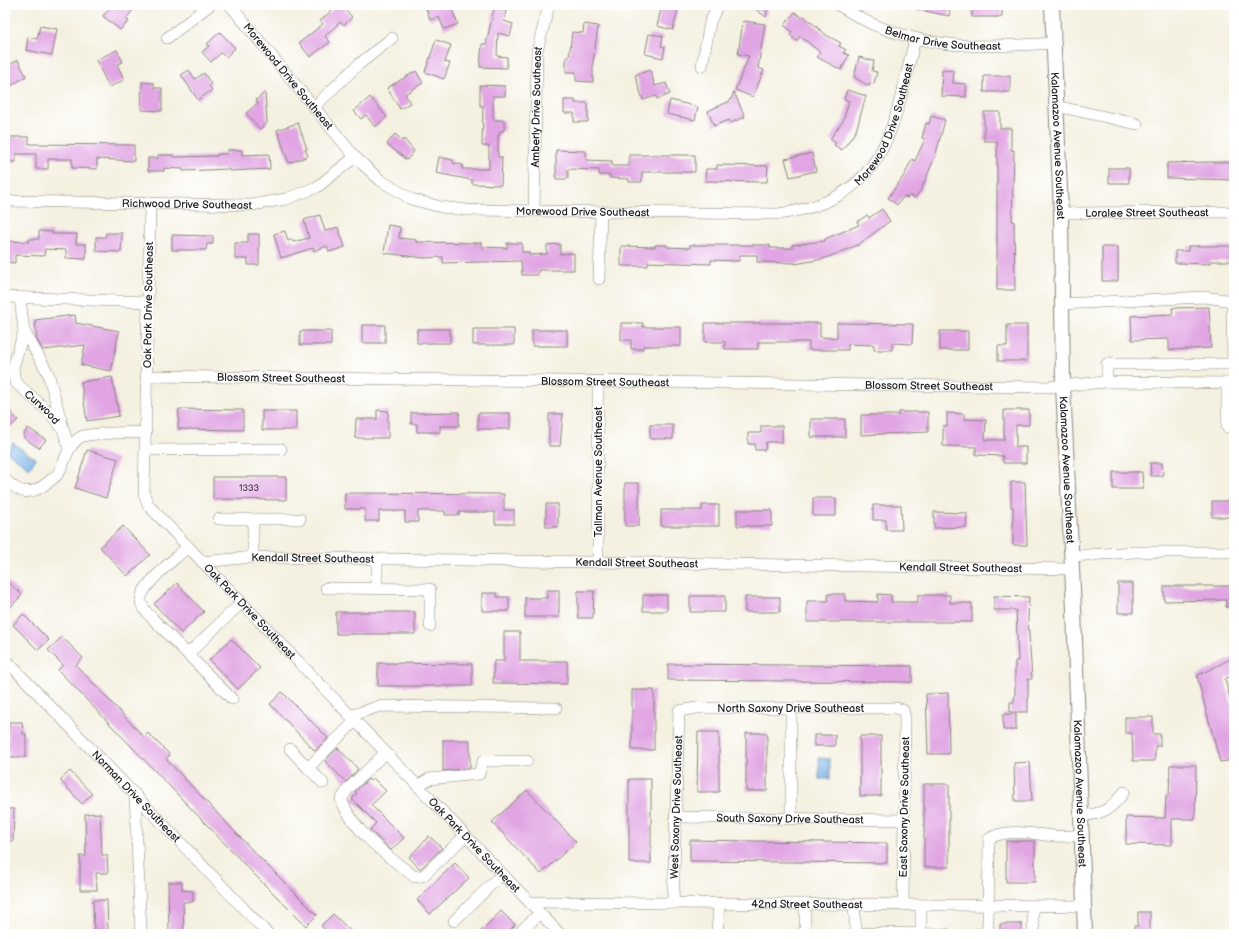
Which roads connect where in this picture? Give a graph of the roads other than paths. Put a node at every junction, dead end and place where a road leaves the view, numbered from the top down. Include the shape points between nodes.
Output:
1 (210, 5) edge
2 (230, 5) edge
3 (549, 5) edge
4 (718, 5) edge
5 (838, 5) edge
6 (1052, 5) edge
7 (167, 38) dead end
8 (392, 38) dead end
9 (915, 39) junction
10 (1053, 43) junction
11 (702, 66) dead end
12 (314, 106) junction
13 (1056, 106) junction
14 (1137, 124) dead end
15 (355, 157) junction
16 (5, 201) edge
17 (150, 204) junction
18 (534, 211) junction
19 (600, 212) junction
20 (1234, 212) edge
21 (1060, 213) junction
22 (599, 279) dead end
23 (5, 297) edge
24 (20, 298) junction
25 (1233, 301) edge
26 (147, 302) junction
27 (1062, 304) junction
28 (24, 331) junction
29 (1234, 364) edge
30 (147, 376) junction
31 (598, 382) junction
32 (1107, 382) junction
33 (1231, 383) edge
34 (1064, 386) junction
35 (1227, 427) dead end
36 (63, 429) junction
37 (146, 432) junction
38 (69, 448) junction
39 (281, 449) dead end
40 (146, 450) junction
41 (5, 479) edge
42 (253, 519) junction
43 (300, 519) dead end
44 (219, 520) dead end
45 (188, 547) junction
46 (1234, 552) edge
47 (253, 557) junction
48 (377, 559) junction
49 (202, 562) junction
50 (598, 562) junction
51 (1072, 562) junction
52 (326, 588) dead end
53 (377, 589) junction
54 (241, 603) junction
55 (430, 626) dead end
56 (188, 654) junction
57 (5, 659) edge
58 (232, 699) dead end
59 (556, 708) dead end
60 (791, 708) junction
61 (903, 710) joint
62 (679, 711) joint
63 (352, 719) junction
64 (290, 749) dead end
65 (385, 753) junction
66 (527, 761) dead end
67 (308, 768) junction
68 (323, 783) dead end
69 (417, 786) junction
70 (1124, 792) dead end
71 (135, 794) junction
72 (1081, 816) junction
73 (675, 817) junction
74 (791, 818) junction
75 (905, 820) junction
76 (1082, 835) junction
77 (465, 836) junction
78 (502, 874) junction
79 (530, 902) junction
80 (673, 903) junction
81 (719, 904) junction
82 (805, 904) junction
83 (854, 905) junction
84 (903, 905) junction
85 (921, 905) junction
86 (988, 906) junction
87 (1032, 906) junction
88 (1084, 906) junction
89 (540, 913) junction
90 (454, 921) dead end
91 (920, 933) junction
92 (141, 934) edge
93 (268, 934) edge
94 (518, 934) edge
95 (560, 934) edge
96 (718, 934) edge
97 (805, 934) edge
98 (946, 934) edge
99 (978, 934) edge
100 (1034, 934) edge
101 (1085, 934) edge

1 - 7 street
2 - 12 street, Morewood Drive Southeast
3 - 18 street, Amberly Drive Southeast via 537,51
4 - 11 street via 710,22
5 - 9 street, Belmar Drive Southeast via 870,23
6 - 10 main road, Kalamazoo Avenue Southeast
8 - 12 street
9 - 10 street, Belmar Drive Southeast via 981,47
9 - 19 street, Morewood Drive Southeast via 895,124 879,158 853,186 833,200 801,211 778,214
10 - 13 main road, Kalamazoo Avenue Southeast
12 - 15 street, Morewood Drive Southeast
13 - 14 street
13 - 21 main road, Kalamazoo Avenue Southeast
15 - 17 street, Richwood Drive Southeast via 317,187 270,203
15 - 18 street, Morewood Drive Southeast via 380,180 411,198 441,207 467,210
16 - 17 street, Richwood Drive Southeast
17 - 26 street, Oak Park Drive Southeast
18 - 19 street, Morewood Drive Southeast
19 - 22 street
20 - 21 street, Loralee Street Southeast
21 - 27 main road, Kalamazoo Avenue Southeast
23 - 24 street
24 - 26 street
24 - 28 street, Curwood
25 - 27 street via 1204,297
25 - 29 street
26 - 30 street, Oak Park Drive Southeast
27 - 34 main road, Kalamazoo Avenue Southeast
28 - 36 street via 48,374
28 - 36 street, Curwood via 13,368 15,382 48,411
29 - 32 street via 1107,364
30 - 31 street, Blossom Street Southeast
30 - 37 street, Oak Park Drive Southeast
31 - 34 street, Blossom Street Southeast
31 - 50 street, Tallman Avenue Southeast
32 - 33 street, Blossom Street Southeast
32 - 34 street, Blossom Street Southeast
33 - 35 street
34 - 51 main road, Kalamazoo Avenue Southeast
36 - 38 street, Curwood
37 - 38 street via 80,437
37 - 40 street, Oak Park Drive Southeast
38 - 41 street via 57,475 42,487 20,492
39 - 40 street
40 - 45 street, Oak Park Drive Southeast via 144,494 148,505
42 - 43 street
42 - 44 street
42 - 47 street
45 - 49 street, Oak Park Drive Southeast
45 - 56 street via 145,588 141,601 144,608
46 - 51 street, Kendall Street Southeast via 1135,552
47 - 48 street, Kendall Street Southeast
47 - 49 street, Kendall Street Southeast
48 - 50 street, Kendall Street Southeast
48 - 53 street
49 - 54 street, Oak Park Drive Southeast
50 - 51 street, Kendall Street Southeast
51 - 72 main road, Kalamazoo Avenue Southeast
52 - 53 street
53 - 55 street via 430,589
54 - 56 street
54 - 63 street, Oak Park Drive Southeast
56 - 58 street
57 - 71 street, Norman Drive Southeast
59 - 63 street via 380,706
60 - 61 street, North Saxony Drive Southeast
60 - 62 street, North Saxony Drive Southeast via 696,708
60 - 74 street
61 - 75 street, East Saxony Drive Southeast
62 - 73 street, West Saxony Drive Southeast
63 - 65 street, Oak Park Drive Southeast
63 - 67 street
64 - 67 street
65 - 69 street, Oak Park Drive Southeast
65 - 77 street via 348,789 341,800 347,814 375,848 415,877 423,876
66 - 69 street via 483,761 479,774 429,779
67 - 68 street
69 - 77 street, Oak Park Drive Southeast
70 - 72 street via 1104,811
71 - 92 street
71 - 93 street, Norman Drive Southeast
72 - 76 main road, Kalamazoo Avenue Southeast
73 - 74 street, South Saxony Drive Southeast
73 - 80 street, West Saxony Drive Southeast
74 - 75 street, South Saxony Drive Southeast
75 - 84 street, East Saxony Drive Southeast
76 - 86 street via 996,834 989,839
76 - 88 main road, Kalamazoo Avenue Southeast
77 - 78 street, Oak Park Drive Southeast
78 - 79 street, Oak Park Drive Southeast
78 - 90 street
79 - 80 street, 42nd Street Southeast
79 - 89 street, Oak Park Drive Southeast
80 - 81 street, 42nd Street Southeast
81 - 82 street, 42nd Street Southeast
81 - 96 street
82 - 83 street, 42nd Street Southeast
82 - 97 street
83 - 84 street, 42nd Street Southeast
83 - 91 street via 856,933
84 - 85 street, 42nd Street Southeast
85 - 86 street, 42nd Street Southeast
85 - 91 street
86 - 87 street, 42nd Street Southeast
86 - 99 street via 986,934
87 - 88 street, 42nd Street Southeast
87 - 100 street
88 - 101 main road, Kalamazoo Avenue Southeast
89 - 94 street
89 - 95 street, Oak Park Drive Southeast
91 - 98 street

